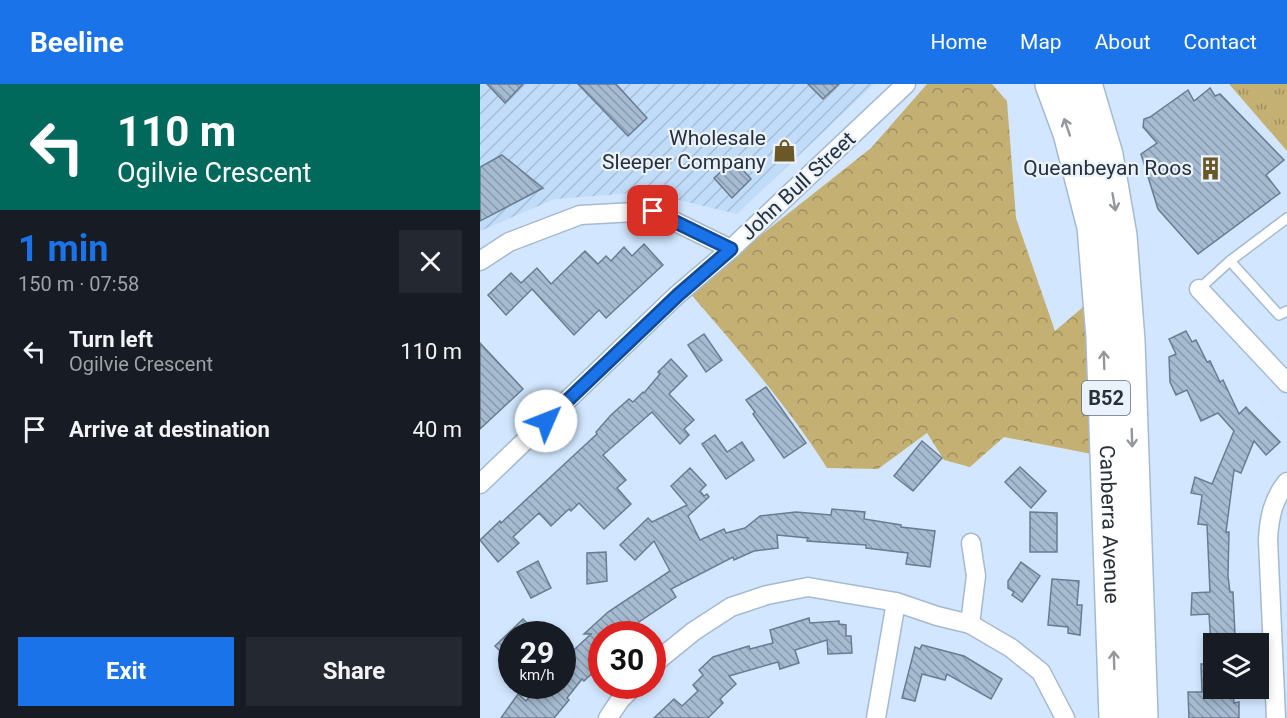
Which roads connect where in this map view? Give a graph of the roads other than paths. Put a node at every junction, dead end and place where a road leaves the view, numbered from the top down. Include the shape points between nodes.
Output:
1 (906, 84) edge
2 (1052, 84) edge
3 (1085, 84) edge
4 (1287, 218) edge
5 (731, 249) junction
6 (480, 261) edge
7 (1230, 261) junction
8 (1199, 289) joint
9 (1287, 311) edge
10 (1285, 378) edge
11 (1287, 482) edge
12 (480, 484) edge
13 (971, 543) dead end
14 (896, 602) junction
15 (970, 624) junction
16 (666, 654) edge
17 (621, 699) edge
18 (608, 718) edge
19 (876, 718) edge
20 (1065, 718) edge
21 (1116, 718) edge
22 (1141, 718) edge
23 (1276, 718) edge

1 - 5 street, John Bull Street
21 -> 2 highway, Canberra Avenue / B52 via 1103,337 1094,227 1070,133
3 -> 22 highway, Canberra Avenue / B52 via 1106,155 1120,236 1128,341
4 - 7 lane
5 - 6 street via 653,211 580,215 509,242
5 - 12 street, John Bull Street
7 - 8 lane
7 - 9 lane via 1279,315
8 - 10 street
11 - 23 street via 1269,518
13 - 15 street via 976,576
14 - 15 street
14 - 16 street via 808,587 767,595 731,607
14 - 19 street
15 - 20 street via 1011,648 1041,672
17 - 18 street

